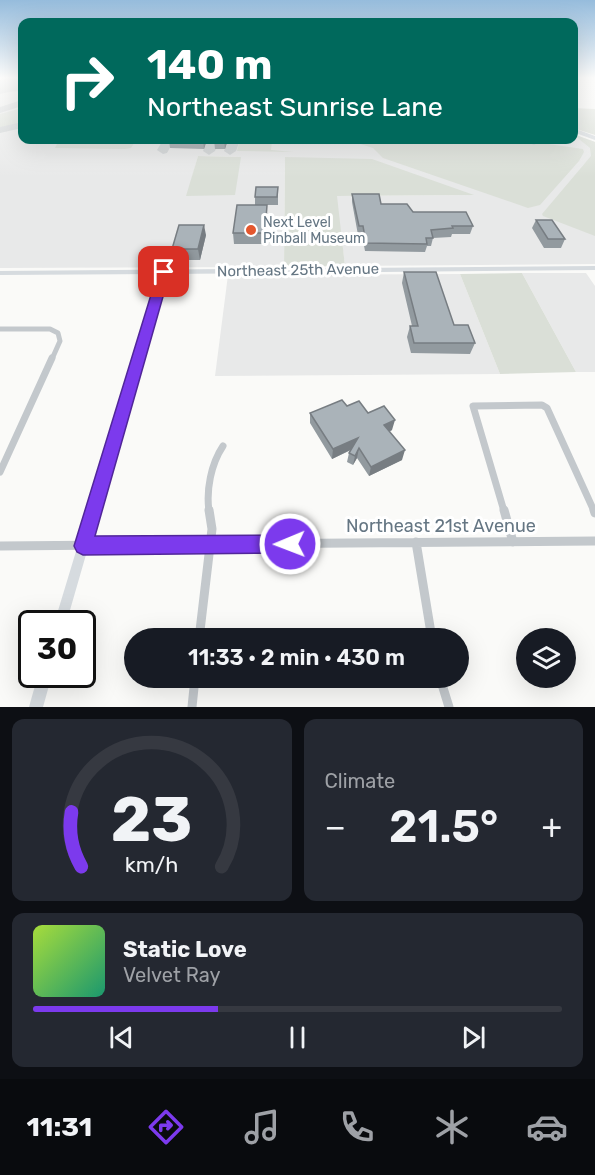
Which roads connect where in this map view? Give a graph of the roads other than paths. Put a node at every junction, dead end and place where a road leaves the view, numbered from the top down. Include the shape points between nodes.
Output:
1 (578, 132) edge
2 (595, 138) edge
3 (595, 268) edge
4 (164, 272) junction
5 (0, 273) edge
6 (0, 329) edge
7 (223, 446) dead end
8 (0, 472) edge
9 (595, 513) edge
10 (595, 541) edge
11 (416, 542) junction
12 (513, 542) junction
13 (210, 545) junction
14 (0, 546) edge
15 (83, 546) junction
16 (64, 610) edge
17 (200, 628) edge
18 (430, 628) edge
19 (41, 688) edge
20 (194, 688) edge
21 (443, 688) edge
22 (36, 707) edge
23 (192, 707) edge
24 (449, 707) edge

1 - 2 highway
3 - 4 main road, Northeast 25th Avenue
4 - 5 main road, Northeast 25th Avenue
4 - 15 street
6 - 8 street via 50,329 58,333 60,341
7 - 13 street via 214,459 208,501
9 - 12 street via 548,408 473,406
10 - 12 street, Northeast 21st Avenue
11 - 12 street, Northeast 21st Avenue
11 - 13 street, Northeast 21st Avenue
11 - 18 street
13 - 15 street, Northeast 21st Avenue
13 - 17 street
14 - 15 street, Northeast 21st Avenue
15 - 16 street
19 - 22 street
20 - 23 street
21 - 24 street

